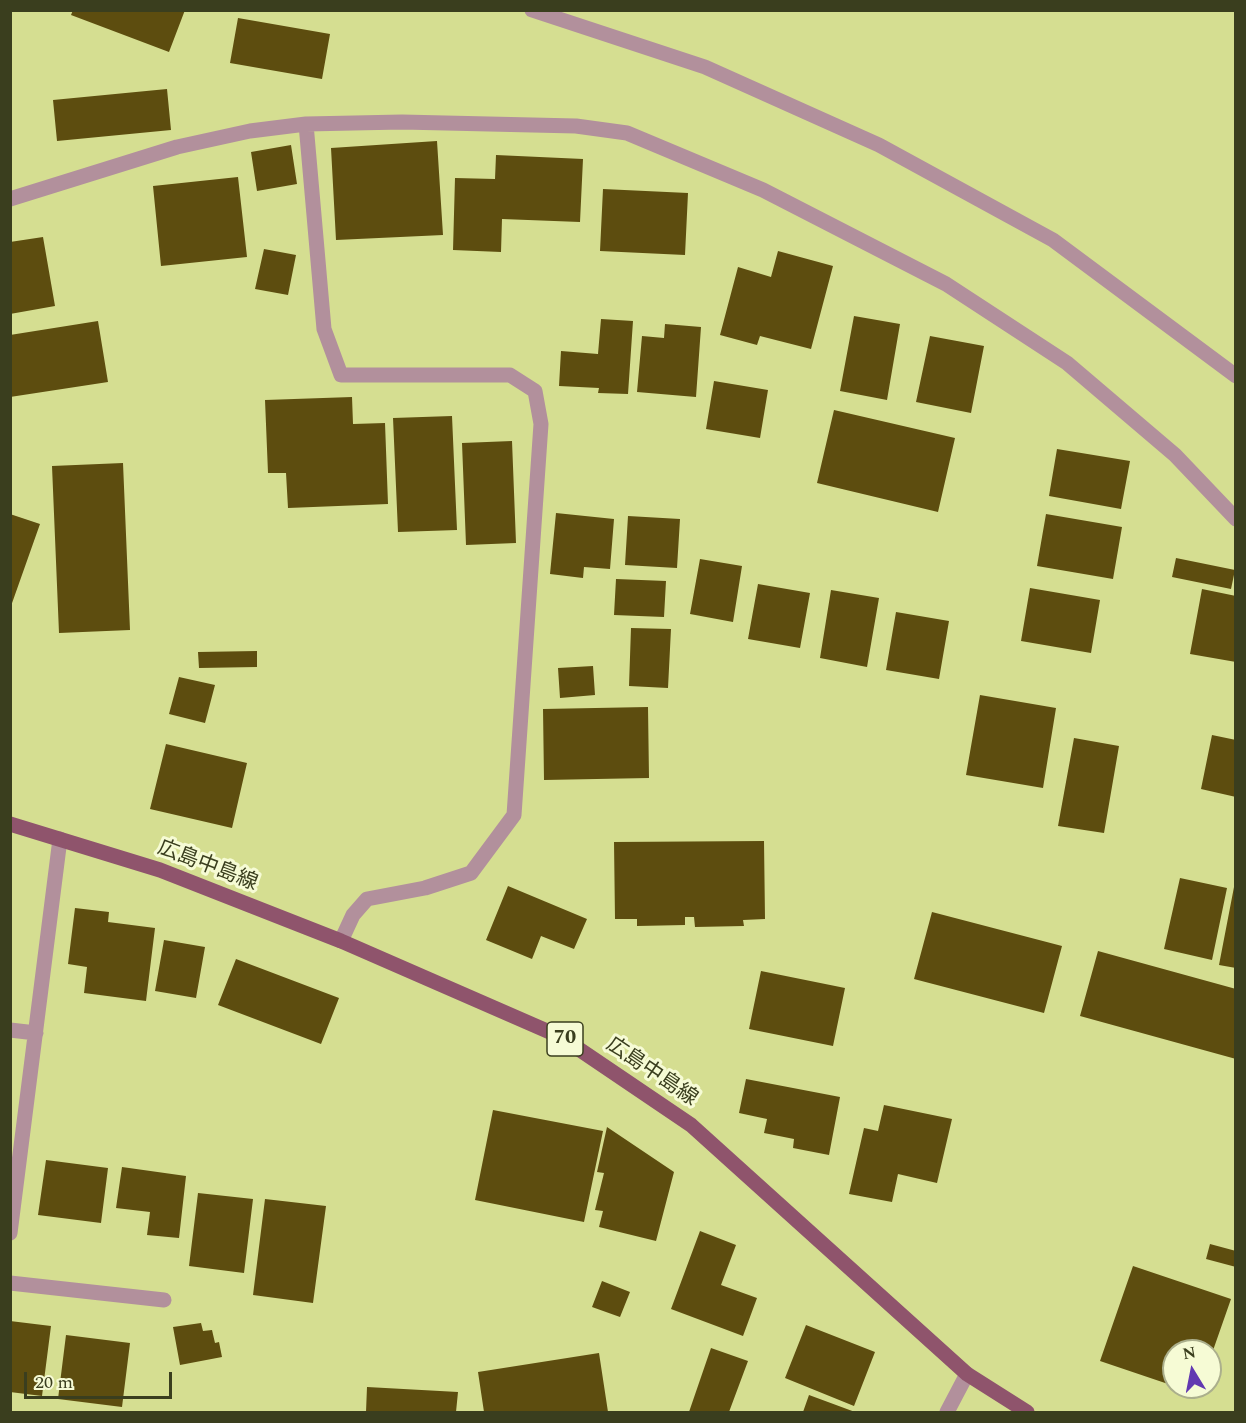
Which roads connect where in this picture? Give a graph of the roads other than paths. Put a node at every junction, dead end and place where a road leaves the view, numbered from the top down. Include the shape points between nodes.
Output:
1 (532, 10) edge
2 (306, 124) junction
3 (10, 199) edge
4 (1236, 376) edge
5 (1236, 519) edge
6 (10, 824) edge
7 (60, 839) junction
8 (341, 941) junction
9 (10, 1030) edge
10 (36, 1034) junction
11 (10, 1233) edge
12 (10, 1283) edge
13 (164, 1300) dead end
14 (967, 1374) junction
15 (947, 1413) edge
16 (1028, 1413) edge

1 - 4 street via 705,67 879,145 1053,240
2 - 3 street via 177,147
2 - 5 street via 576,126 627,133 764,190 946,284 1066,363 1175,455
2 - 8 street via 324,329 341,375 510,375 535,391 541,424 514,815 471,873 425,888 367,899 353,915
6 - 7 main road, 広島中島線 / 70
7 - 8 main road, 広島中島線 / 70 via 160,870
7 - 10 street
8 - 14 main road, 広島中島線 / 70 via 561,1036 691,1125
9 - 10 street
10 - 11 street
12 - 13 street
14 - 15 street
14 - 16 main road, 広島中島線 / 70

